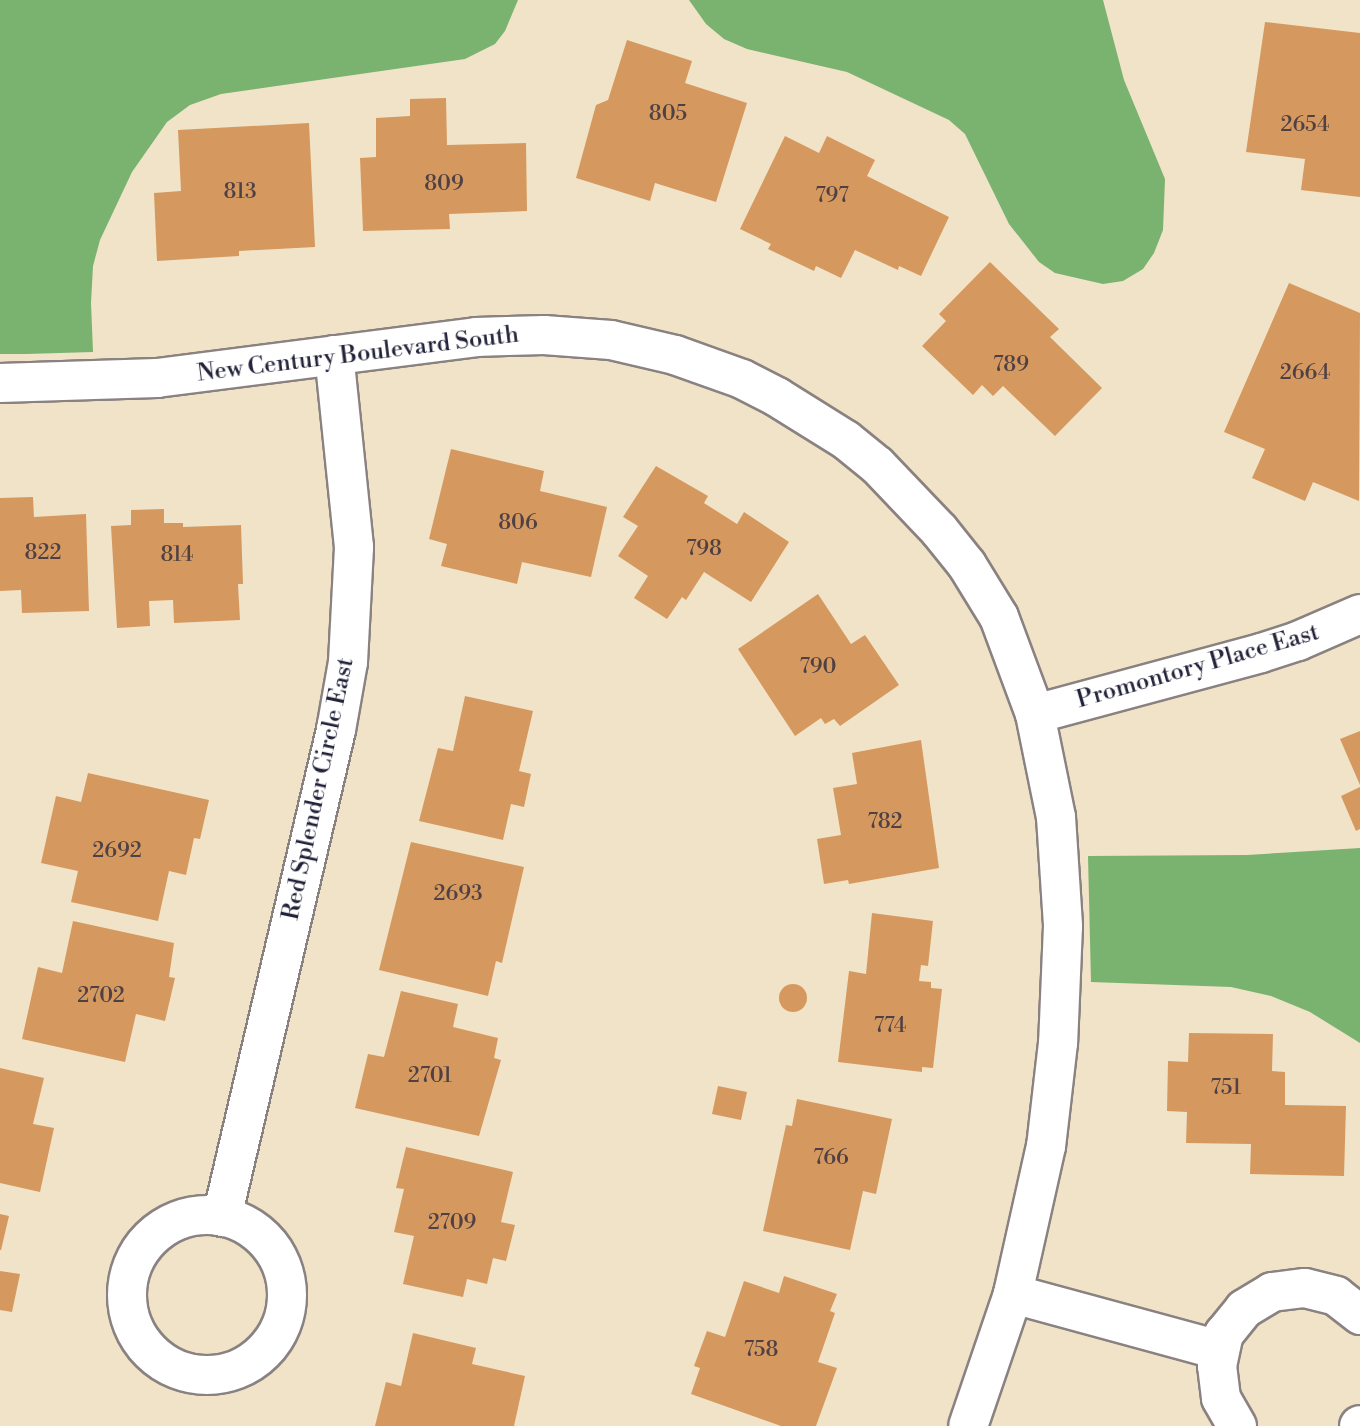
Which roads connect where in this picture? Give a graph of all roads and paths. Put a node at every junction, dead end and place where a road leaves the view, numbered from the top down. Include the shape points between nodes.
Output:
1 (334, 355) junction
2 (0, 383) edge
3 (1360, 614) edge
4 (1035, 713) junction
5 (222, 1217) junction
6 (1013, 1294) junction
7 (1360, 1315) edge
8 (1219, 1350) junction
9 (968, 1426) edge
10 (1237, 1426) edge

1 - 2 street, New Century Boulevard South via 112,382
1 - 4 street, New Century Boulevard South via 476,337 580,337 675,355 778,397 877,465 939,530 999,617
1 - 5 street, Red Splender Circle East via 354,547 348,662
3 - 4 street, Promontory Place East via 1261,653
4 - 6 street, New Century Boulevard South via 1056,817 1062,992 1046,1146
5 - 5 street via 191,1217 163,1229 141,1250 130,1279 129,1310 140,1338 161,1360 188,1373 220,1374 250,1363 273,1341 286,1312 286,1280 273,1251 251,1228
6 - 8 street
6 - 9 street, New Century Boulevard South
7 - 8 street via 1321,1290 1272,1292 1232,1320
8 - 10 street via 1216,1382

